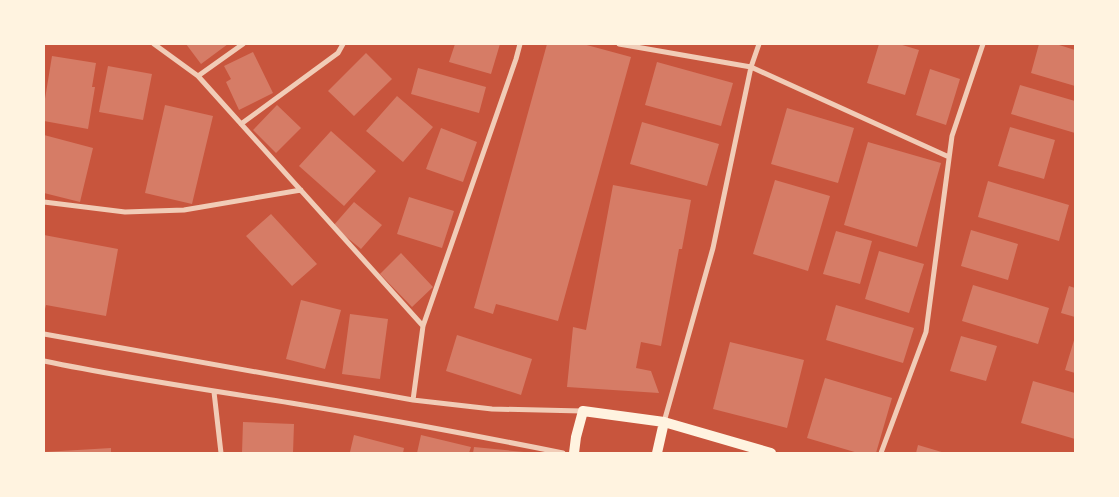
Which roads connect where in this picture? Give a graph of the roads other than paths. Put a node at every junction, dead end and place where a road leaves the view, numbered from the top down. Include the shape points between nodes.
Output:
1 (154, 44) edge
2 (243, 44) edge
3 (343, 44) edge
4 (520, 44) edge
5 (619, 44) edge
6 (759, 44) edge
7 (983, 44) edge
8 (751, 67) junction
9 (198, 76) junction
10 (241, 124) junction
11 (949, 157) junction
12 (300, 190) junction
13 (44, 202) edge
14 (423, 326) junction
15 (44, 334) edge
16 (44, 361) edge
17 (214, 392) junction
18 (413, 400) junction
19 (583, 411) junction
20 (664, 422) junction
21 (221, 453) edge
22 (563, 453) edge
23 (574, 453) edge
24 (657, 453) edge
25 (771, 453) edge
26 (881, 453) edge

1 - 9 street
2 - 9 street
3 - 10 street via 338,53
4 - 14 street
5 - 8 street
6 - 8 street
7 - 11 street via 952,136
8 - 11 street
8 - 20 street via 713,248
9 - 10 street
10 - 12 street
11 - 26 street via 926,332
12 - 13 street via 184,210 125,212
12 - 14 street
14 - 18 street
15 - 18 street
16 - 17 street
17 - 21 street
17 - 22 street via 365,415
18 - 19 street via 492,410
19 - 20 main road
19 - 23 main road
20 - 24 main road
20 - 25 main road

